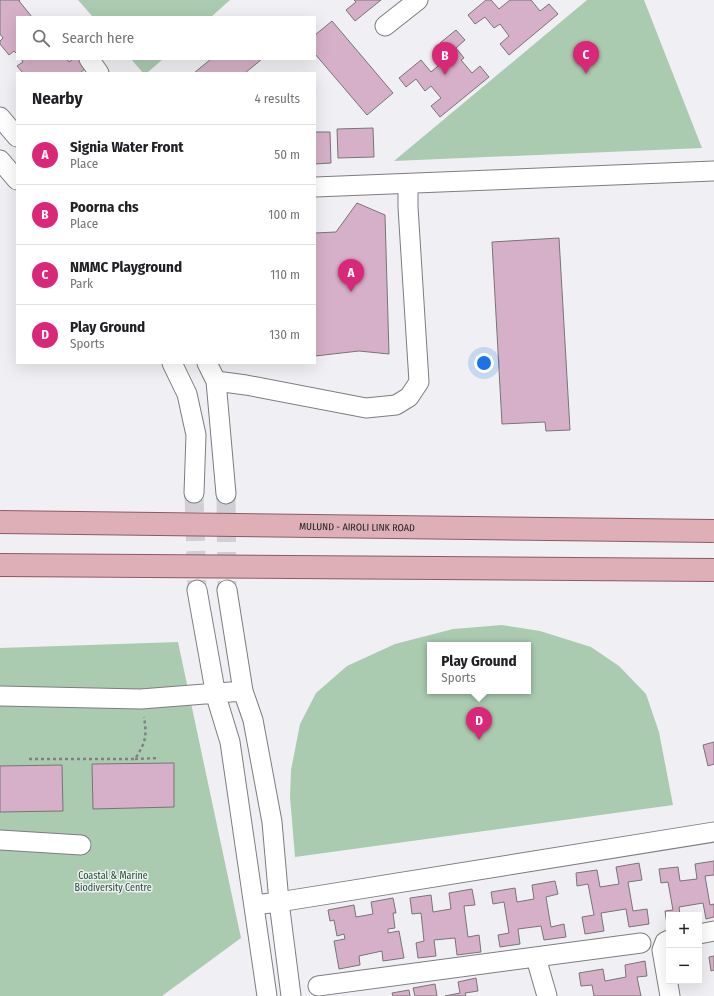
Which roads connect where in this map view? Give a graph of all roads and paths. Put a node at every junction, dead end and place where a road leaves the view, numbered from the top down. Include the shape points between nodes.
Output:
1 (418, 0) edge
2 (384, 26) dead end
3 (91, 60) edge
4 (98, 72) edge
5 (0, 117) edge
6 (16, 135) edge
7 (0, 160) edge
8 (714, 171) edge
9 (16, 179) edge
10 (408, 184) junction
11 (316, 187) edge
12 (172, 364) edge
13 (207, 364) edge
14 (216, 382) junction
15 (194, 493) tunnel mouth
16 (226, 494) tunnel mouth
17 (0, 522) edge
18 (714, 531) edge
19 (0, 565) edge
20 (714, 570) edge
21 (197, 590) tunnel mouth
22 (227, 590) tunnel mouth
23 (243, 692) junction
24 (215, 694) junction
25 (0, 696) edge
26 (141, 698) junction
27 (159, 758) dead end
28 (29, 759) dead end
29 (135, 759) junction
30 (714, 832) edge
31 (0, 840) edge
32 (81, 845) dead end
33 (279, 902) junction
34 (254, 905) junction
35 (714, 931) edge
36 (702, 933) edge
37 (666, 942) edge
38 (641, 943) dead end
39 (536, 958) junction
40 (318, 986) dead end
41 (267, 996) edge
42 (291, 996) edge
43 (547, 996) edge
44 (670, 996) edge

1 - 2 street
3 - 4 street
5 - 6 street
7 - 9 street
8 - 10 street
10 - 11 street
10 - 14 street via 420,382 409,398 396,405 366,408 246,385
12 - 15 street via 187,394 196,435
13 - 14 street
14 - 16 street
17 - 18 main road, MULUND - AIROLI LINK ROAD, bridge
19 - 20 main road, bridge
21 - 24 street
22 - 23 street
23 - 24 street
23 - 33 street via 253,720 272,822
24 - 26 street
24 - 34 street via 230,742
25 - 26 street
26 - 29 path via 146,731 144,746
27 - 29 path
28 - 29 path
30 - 33 street
31 - 32 street
33 - 34 street
33 - 42 street
34 - 41 street
35 - 36 street
37 - 44 street via 662,950
38 - 39 street
39 - 40 street
39 - 43 street

